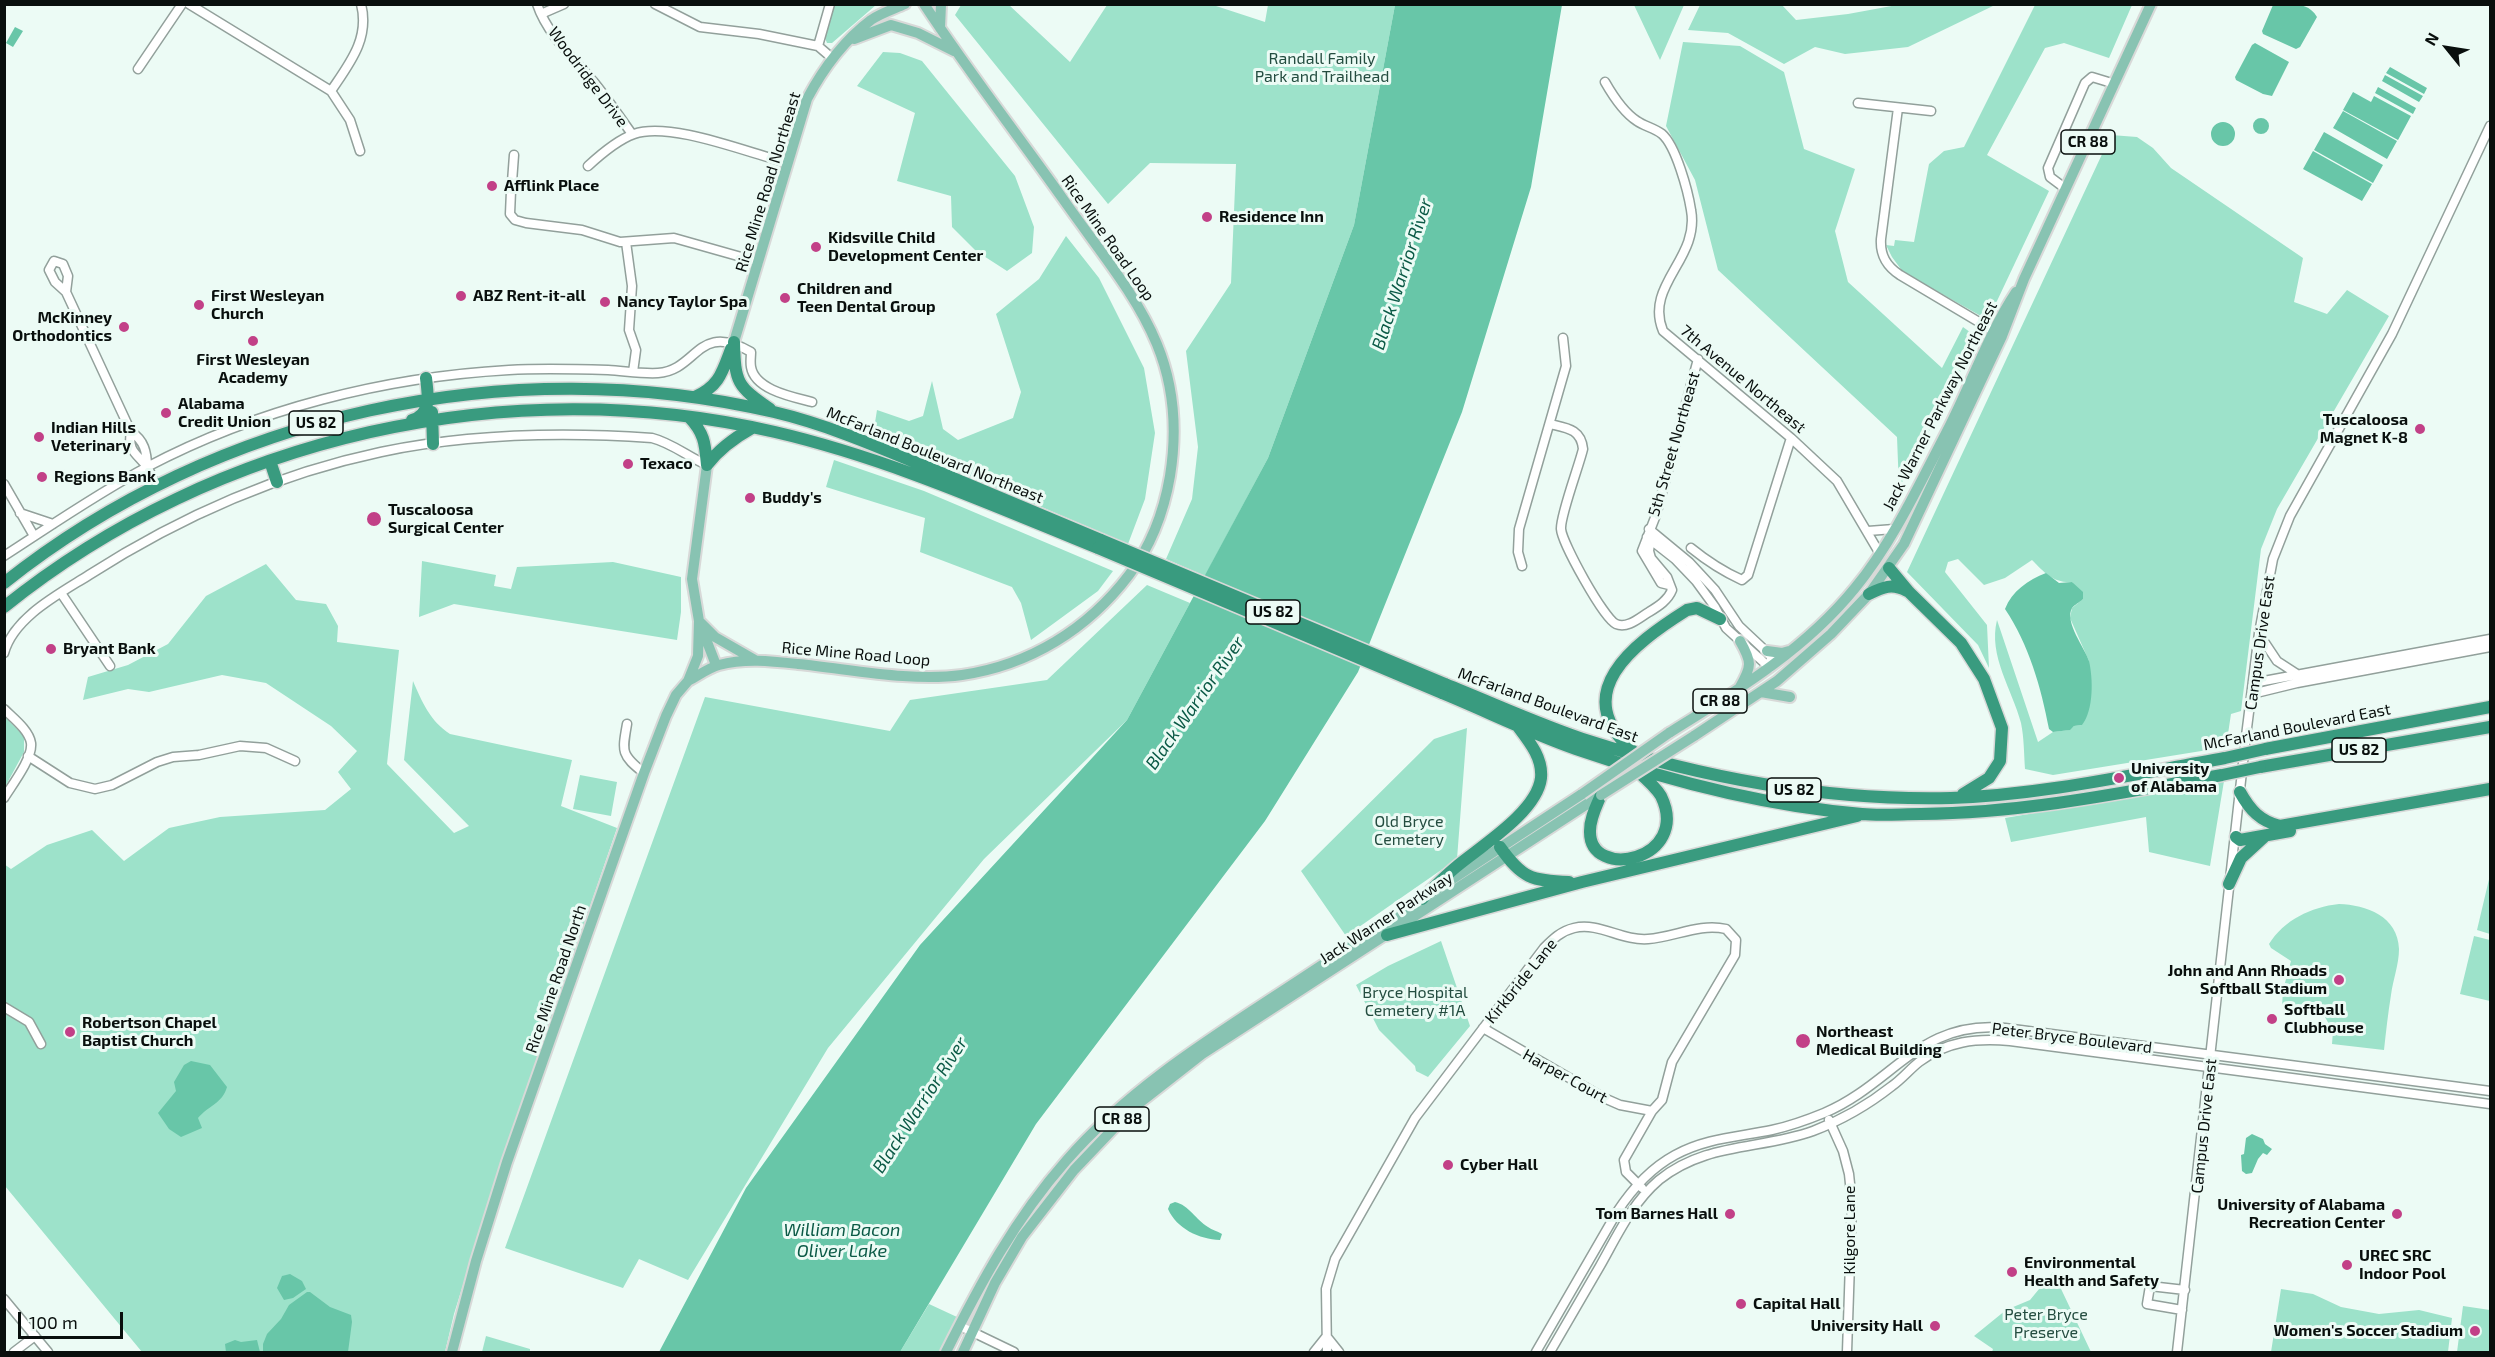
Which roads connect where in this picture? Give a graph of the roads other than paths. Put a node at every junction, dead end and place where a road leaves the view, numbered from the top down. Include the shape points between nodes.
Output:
1 (182, 4) edge
2 (189, 4) edge
3 (361, 4) edge
4 (537, 4) edge
5 (564, 4) edge
6 (655, 4) edge
7 (830, 4) edge
8 (880, 4) edge
9 (905, 4) edge
10 (924, 4) edge
11 (941, 4) edge
12 (2151, 4) edge
13 (541, 14) junction
14 (872, 19) junction
15 (940, 28) junction
16 (846, 43) junction
17 (818, 46) junction
18 (955, 51) junction
19 (832, 58) junction
20 (138, 69) dead end
21 (1605, 82) dead end
22 (2115, 84) junction
23 (331, 91) junction
24 (1858, 103) dead end
25 (1898, 108) junction
26 (1931, 111) dead end
27 (2490, 126) edge
28 (632, 134) junction
29 (360, 151) dead end
30 (514, 155) dead end
31 (788, 163) junction
32 (588, 166) dead end
33 (2067, 189) junction
34 (626, 242) junction
35 (759, 262) junction
36 (66, 292) dead end
37 (1998, 333) junction
38 (1563, 338) dead end
39 (734, 342) junction
40 (1698, 359) junction
41 (633, 372) junction
42 (426, 378) junction
43 (460, 396) junction
44 (695, 397) junction
45 (428, 400) junction
46 (812, 402) dead end
47 (774, 412) junction
48 (690, 417) junction
49 (432, 420) junction
50 (732, 423) junction
51 (1550, 424) junction
52 (397, 426) junction
53 (752, 428) junction
54 (1950, 436) junction
55 (1791, 438) junction
56 (433, 444) junction
57 (717, 453) junction
58 (270, 461) junction
59 (707, 465) junction
60 (147, 466) junction
61 (278, 482) junction
62 (4, 484) edge
63 (156, 486) junction
64 (20, 513) junction
65 (139, 519) junction
66 (53, 524) junction
67 (1894, 529) junction
68 (1868, 531) junction
69 (1648, 533) junction
70 (34, 537) junction
71 (1100, 544) junction
72 (1691, 548) dead end
73 (1664, 550) junction
74 (1880, 554) junction
75 (4, 555) edge
76 (1652, 558) junction
77 (1522, 566) dead end
78 (1889, 568) junction
79 (1660, 575) junction
80 (4, 583) edge
81 (1909, 592) junction
82 (61, 593) junction
83 (1869, 594) junction
84 (4, 607) edge
85 (1720, 619) junction
86 (699, 621) junction
87 (2259, 633) junction
88 (2490, 639) edge
89 (1740, 641) junction
90 (2490, 647) edge
91 (1792, 650) junction
92 (1767, 651) junction
93 (4, 653) edge
94 (756, 660) junction
95 (716, 665) junction
96 (111, 666) dead end
97 (1770, 668) junction
98 (2296, 674) junction
99 (688, 681) junction
100 (1777, 681) junction
101 (2253, 683) junction
102 (1443, 689) junction
103 (1740, 689) junction
104 (1761, 692) junction
105 (2252, 694) junction
106 (1790, 697) dead end
107 (2490, 707) edge
108 (4, 709) edge
109 (1516, 723) junction
110 (627, 724) dead end
111 (2490, 727) edge
112 (1669, 734) joint
113 (28, 756) junction
114 (296, 761) dead end
115 (1635, 761) junction
116 (644, 773) junction
117 (2490, 789) edge
118 (2240, 792) junction
119 (1601, 795) junction
120 (2490, 795) edge
121 (4, 798) edge
122 (1953, 798) junction
123 (1864, 815) junction
124 (2280, 826) junction
125 (2266, 835) junction
126 (2236, 837) junction
127 (1503, 852) junction
128 (1582, 882) junction
129 (2229, 884) junction
130 (1422, 899) junction
131 (1388, 935) junction
132 (4, 1007) edge
133 (1483, 1029) junction
134 (41, 1044) dead end
135 (2212, 1056) junction
136 (2211, 1067) junction
137 (2490, 1090) edge
138 (2490, 1104) edge
139 (1652, 1111) junction
140 (1826, 1112) junction
141 (1831, 1124) junction
142 (1638, 1184) junction
143 (1647, 1192) junction
144 (2185, 1290) junction
145 (4, 1299) edge
146 (2182, 1310) junction
147 (960, 1326) junction
148 (973, 1333) junction
149 (35, 1336) junction
150 (1327, 1336) junction
151 (14, 1353) edge
152 (48, 1353) edge
153 (452, 1353) edge
154 (946, 1353) edge
155 (963, 1353) edge
156 (1014, 1353) edge
157 (1314, 1353) edge
158 (1327, 1353) edge
159 (1339, 1353) edge
160 (1536, 1353) edge
161 (1550, 1353) edge
162 (1847, 1353) edge
163 (2177, 1353) edge

1 - 20 street
2 - 23 street
3 - 23 street via 364,28 360,44
4 - 13 street, Woodridge Drive
5 - 13 street
6 - 17 street via 700,27
7 - 17 street
8 - 14 main road
9 - 14 main road
10 - 15 main road, Rice Mine Road Loop
11 - 15 main road
12 - 22 main road, Jack Warner Parkway Northeast / CR 88
13 - 28 street, Woodridge Drive
14 - 16 main road, Rice Mine Road Northeast
15 - 18 main road, Rice Mine Road Loop
16 - 18 main road via 891,25
16 - 19 main road, Rice Mine Road Northeast
17 - 19 street
18 - 94 main road, Rice Mine Road Loop via 1133,296 1159,347 1169,376 1174,421 1175,446 1166,499 1144,552 1121,585 1086,621 1029,656 997,668 946,676
19 - 31 main road, Rice Mine Road Northeast via 807,99
21 - 40 street, 7th Avenue Northeast via 1631,116 1662,134 1680,171 1692,211 1692,237 1661,297 1659,314 1667,336
22 - 33 main road, Jack Warner Parkway Northeast / CR 88
22 - 33 street via 2092,77 2085,83 2048,168 2050,177
23 - 29 street via 350,120
24 - 25 street
25 - 26 street
25 - 37 street via 1881,239 1883,256 1900,275
27 - 87 street, Campus Drive East via 2392,334 2289,516 2271,566
28 - 31 street, Woodridge Drive via 653,130 678,133
28 - 32 street
30 - 34 street via 510,214 516,220 582,230
31 - 35 main road, Rice Mine Road Northeast
33 - 37 main road, Jack Warner Parkway Northeast / CR 88
34 - 35 street via 674,238
34 - 41 street via 632,286 629,330 636,350
35 - 39 main road, Rice Mine Road Northeast
36 - 60 street via 131,432 129,442 137,458
37 - 54 main road, Jack Warner Parkway Northeast / CR 88
38 - 51 street via 1566,366
39 - 41 street via 706,345 665,372
39 - 44 highway via 716,384
39 - 46 street via 751,352 751,368 757,378 786,395
39 - 47 highway via 734,372 746,393
40 - 55 street, 7th Avenue Northeast
40 - 69 street, 5th Street Northeast
41 - 42 street via 558,368
42 - 45 highway
42 - 60 street via 281,412
43 - 44 highway, McFarland Boulevard Northeast / US 82 via 590,389
43 - 45 highway, US 82
43 - 49 highway via 436,405
44 - 47 highway, McFarland Boulevard Northeast / US 82
45 - 52 highway via 423,415
45 - 63 highway, US 82 via 364,411 293,430
47 - 71 highway, McFarland Boulevard Northeast / US 82 via 852,437
48 - 49 highway, US 82 via 561,410
48 - 50 highway, US 82
48 - 59 highway via 700,429
49 - 52 highway, US 82
49 - 56 highway
50 - 53 highway, McFarland Boulevard Northeast / US 82
50 - 57 highway
51 - 77 street via 1519,528
51 - 79 street via 1582,438 1561,529 1582,576 1610,619 1617,625 1630,624 1670,597 1672,590 1661,583
52 - 58 highway, US 82
53 - 57 highway
53 - 71 highway, McFarland Boulevard Northeast / US 82 via 909,471
54 - 67 main road, Jack Warner Parkway Northeast / CR 88
54 - 78 main road, Jack Warner Parkway Northeast / CR 88 via 1917,519
55 - 68 street, 7th Avenue Northeast via 1837,481
55 - 72 street via 1748,575 1742,580 1712,565
56 - 59 street via 524,435 652,438 667,442
56 - 61 street via 381,452
57 - 59 highway
58 - 61 highway
58 - 65 highway, US 82 via 208,485
59 - 86 main road, Rice Mine Road North via 693,579
60 - 63 street
60 - 66 street
61 - 82 street via 174,525
62 - 64 street
63 - 65 highway via 155,498
63 - 80 highway, US 82 via 61,541
64 - 66 street
64 - 70 street
65 - 84 highway, US 82 via 66,562
66 - 70 street
67 - 68 street
67 - 74 main road, Jack Warner Parkway Northeast / CR 88
68 - 74 street, 7th Avenue Northeast
69 - 73 street
69 - 76 street
69 - 79 street via 1642,551
69 - 92 street via 1689,562 1715,590 1732,618
70 - 75 street
71 - 102 highway, US 82, bridge
73 - 76 street via 1657,551
73 - 85 street via 1707,594
74 - 78 main road, 7th Avenue Northeast
74 - 91 main road, Jack Warner Parkway Northeast / CR 88 via 1843,603
76 - 79 street
78 - 81 highway
78 - 83 main road, Jack Warner Parkway / CR 88
81 - 83 highway via 1898,586 1883,586
81 - 122 highway via 1961,643 1984,679 2002,728 2000,760 1989,778
82 - 93 street via 18,627
82 - 96 street
83 - 100 main road, Jack Warner Parkway / CR 88
85 - 89 street
85 - 115 highway via 1697,608 1687,610 1618,664 1610,678 1606,710 1610,727
86 - 94 main road via 715,637
86 - 95 main road, Rice Mine Road North
86 - 99 main road, Rice Mine Road North via 698,656
87 - 98 street via 2277,661
87 - 101 street, Campus Drive East
88 - 98 street
89 - 97 street
89 - 103 main road via 1750,664
90 - 105 street
91 - 92 main road
91 - 97 main road, Jack Warner Parkway Northeast / CR 88
92 - 97 street via 1771,656
94 - 95 main road, Rice Mine Road Loop
95 - 99 main road, Rice Mine Road Loop
97 - 100 main road
97 - 103 main road, Jack Warner Parkway Northeast / CR 88
98 - 101 street
99 - 116 main road, Rice Mine Road North via 670,706
100 - 104 main road, Jack Warner Parkway / CR 88
101 - 105 street, Campus Drive East
102 - 109 highway, McFarland Boulevard East / US 82
102 - 115 highway, McFarland Boulevard East / US 82
103 - 112 main road, Jack Warner Parkway Northeast / CR 88
104 - 106 main road
104 - 119 main road, Jack Warner Parkway / CR 88, bridge
105 - 118 street, Campus Drive East
107 - 122 highway, McFarland Boulevard East / US 82, bridge via 2056,788
108 - 113 street via 27,735 31,743
109 - 115 highway, McFarland Boulevard East / US 82 via 1574,748
109 - 130 highway via 1540,761 1541,778 1535,794 1520,815
110 - 116 street via 622,749 625,757
111 - 123 highway, McFarland Boulevard East / US 82, bridge via 2065,803 1965,814
112 - 127 main road, Jack Warner Parkway, bridge
113 - 114 street via 70,783 95,789 173,757 240,746 266,748
113 - 121 street
115 - 119 highway via 1660,795 1666,812 1662,837 1651,851 1636,859 1619,860 1593,845 1592,815
115 - 122 highway, McFarland Boulevard East / US 82 via 1776,788 1860,796
115 - 123 highway, McFarland Boulevard East / US 82 via 1695,787
116 - 153 main road, Rice Mine Road North via 507,1162
117 - 124 highway
118 - 124 highway via 2258,817
118 - 126 street, Campus Drive East
119 - 127 main road, Jack Warner Parkway / CR 88
120 - 125 highway
123 - 128 highway
124 - 126 highway
125 - 126 highway via 2240,840
125 - 129 highway via 2246,852
126 - 129 street, Campus Drive East
127 - 128 highway via 1527,877 1544,882
127 - 130 main road, Jack Warner Parkway
127 - 131 main road, Jack Warner Parkway / CR 88
128 - 131 highway
129 - 135 street, Campus Drive East
130 - 147 main road, Jack Warner Parkway via 1159,1074 1095,1129 1025,1211
131 - 148 main road, Jack Warner Parkway / CR 88 via 1202,1054 1133,1108 1074,1170 1022,1237 995,1283
132 - 134 street via 28,1022
133 - 139 street, Harper Court via 1604,1098
133 - 139 street, Kirkbride Lane via 1544,948 1566,930 1595,927 1648,939 1702,927 1726,929 1736,940 1735,954 1672,1062 1666,1094
133 - 150 street, Kirkbride Lane via 1415,1118 1332,1265 1325,1299
135 - 136 street, Campus Drive East
135 - 137 street, Peter Bryce Boulevard
135 - 140 street, Peter Bryce Boulevard via 1992,1027 1971,1028 1926,1043 1865,1091
136 - 138 street, Peter Bryce Boulevard
136 - 141 street, Peter Bryce Boulevard via 2010,1041 1970,1040 1918,1062 1881,1095
136 - 144 street, Campus Drive East
139 - 142 street, Kirkbride Lane via 1624,1160 1623,1167
140 - 141 street, Kilgore Lane
140 - 142 street, Peter Bryce Boulevard via 1781,1128 1696,1145 1674,1155
141 - 143 street, Peter Bryce Boulevard via 1788,1138 1705,1154 1675,1169
141 - 162 street, Kilgore Lane via 1843,1150 1852,1203
142 - 143 street, Kirkbride Lane
142 - 160 street, Peter Bryce Boulevard via 1617,1212
143 - 161 street, Peter Bryce Boulevard via 1627,1217
144 - 146 street, Campus Drive East
144 - 146 street via 2150,1286 2147,1304
145 - 149 street
146 - 163 street, Campus Drive East
147 - 148 street
147 - 154 main road, Jack Warner Parkway
148 - 155 main road, Jack Warner Parkway / CR 88
148 - 156 street
149 - 151 street
149 - 152 street
150 - 157 street
150 - 158 street, Kirkbride Lane
150 - 159 street

